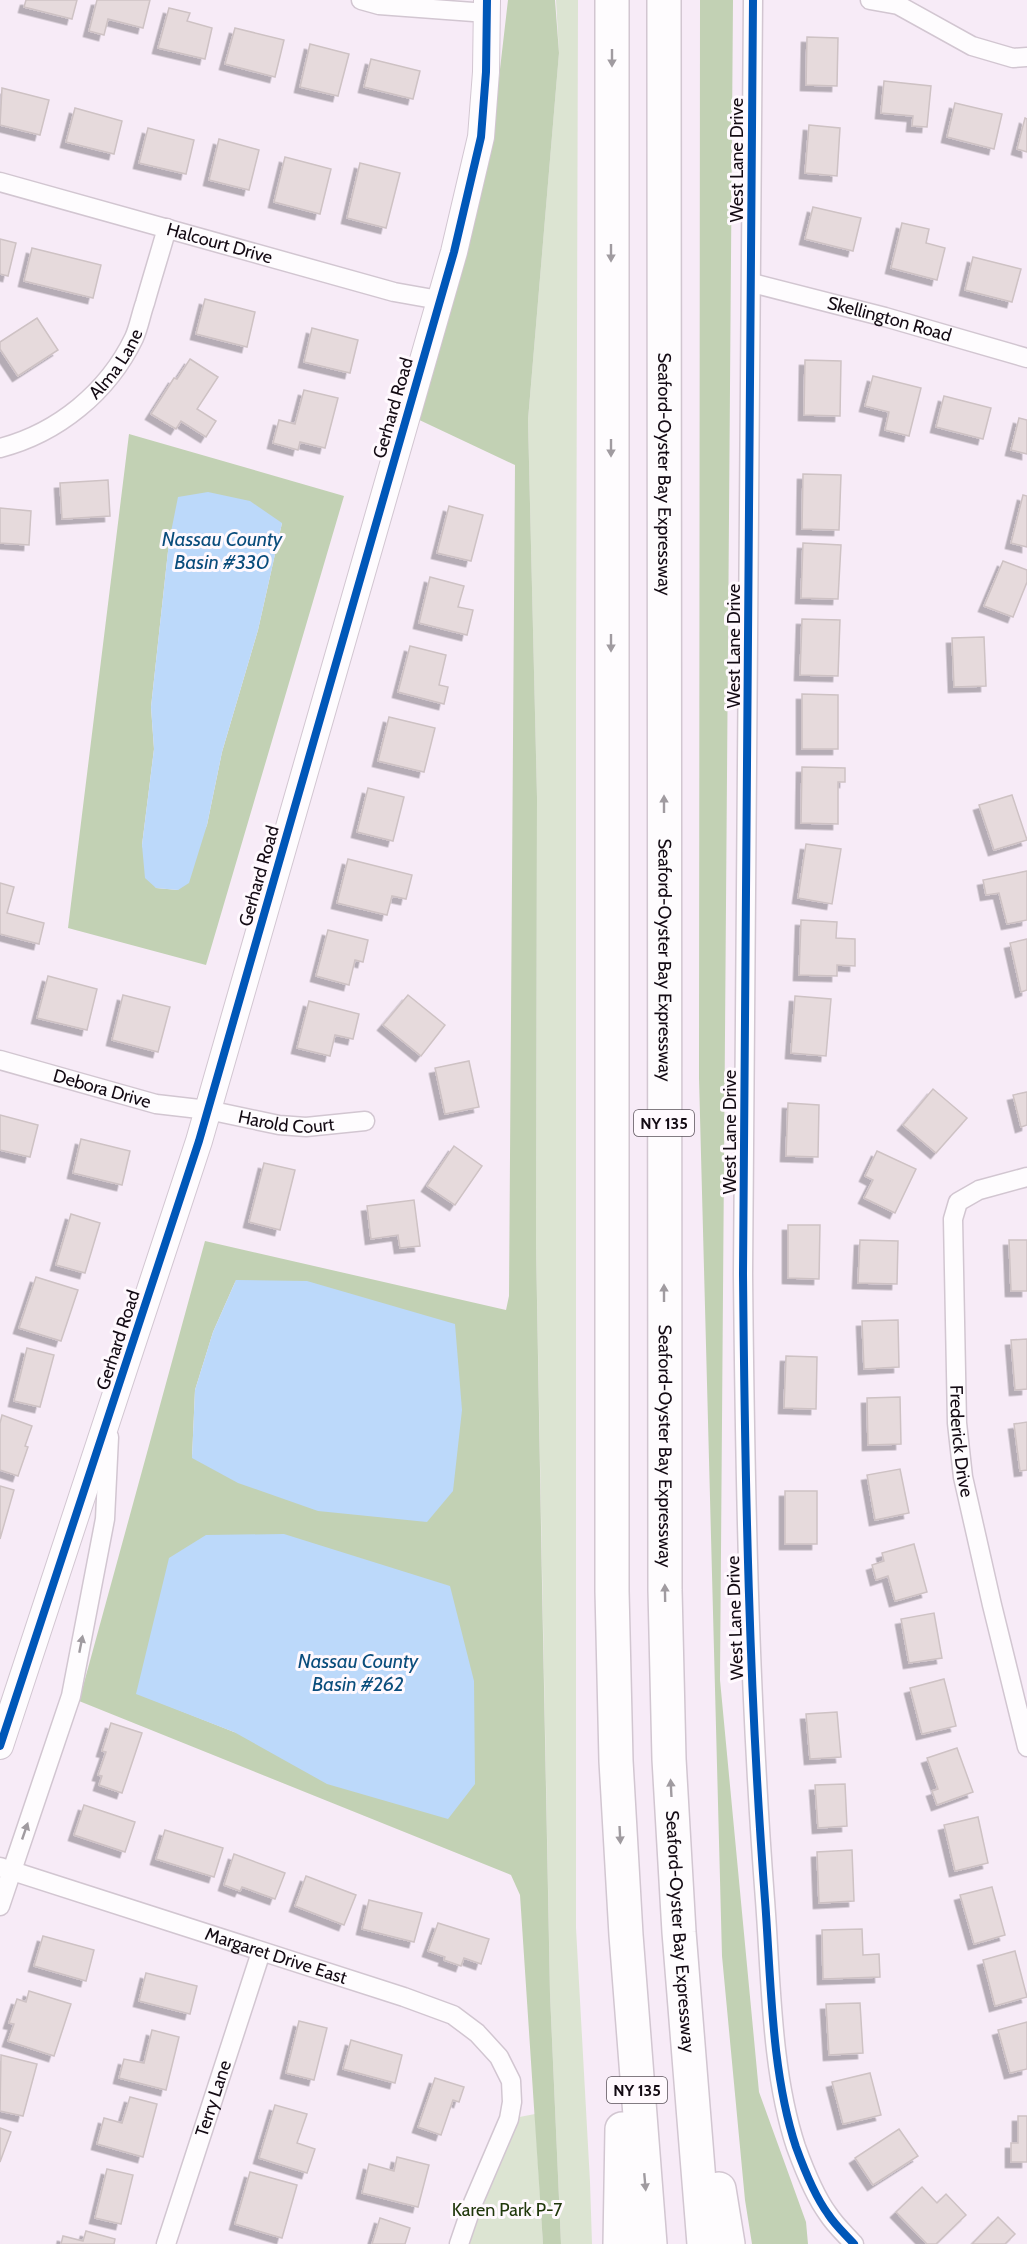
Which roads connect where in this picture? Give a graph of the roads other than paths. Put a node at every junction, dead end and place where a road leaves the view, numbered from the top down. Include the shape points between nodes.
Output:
1 (361, 0) edge
2 (612, 0) edge
3 (664, 0) edge
4 (753, 0) edge
5 (870, 0) edge
6 (487, 7) edge
7 (1027, 57) edge
8 (0, 182) edge
9 (167, 228) junction
10 (752, 283) junction
11 (439, 300) junction
12 (1027, 358) edge
13 (0, 448) edge
14 (0, 1060) edge
15 (208, 1110) junction
16 (365, 1121) dead end
17 (1027, 1177) edge
18 (110, 1416) junction
19 (0, 1746) edge
20 (1027, 1747) edge
21 (6, 1870) edge
22 (0, 1906) edge
23 (679, 1932) junction
24 (626, 1935) junction
25 (261, 1952) junction
26 (166, 2244) edge
27 (459, 2244) edge
28 (620, 2244) edge
29 (650, 2244) edge
30 (704, 2244) edge
31 (728, 2244) edge
32 (854, 2244) edge

1 - 6 street via 379,5
2 -> 24 highway, NY 135 via 611,1463 616,1761
23 -> 3 highway, Seaford-Oyster Bay Expressway / NY 135 via 665,1590
4 - 10 street, West Lane Drive
5 - 7 street via 898,5 972,46 1013,58
6 - 11 street, Gerhard Road via 481,137
8 - 9 street, Halcourt Drive
9 - 11 street, Halcourt Drive via 394,292
9 - 13 street, Alma Lane via 134,337 111,376 88,401 61,421
10 - 12 street, Skellington Road
10 - 32 street, West Lane Drive via 743,1274 745,1477 756,1782 776,2042 784,2097 808,2176 827,2214
11 - 15 street, Gerhard Road
14 - 15 street, Debora Drive via 156,1104
15 - 16 street, Harold Court via 279,1125
15 - 18 street, Gerhard Road
17 - 20 street, Frederick Drive via 979,1190 958,1202 953,1219 957,1422 963,1478
18 - 19 street, Gerhard Road
21 -> 18 street via 71,1696 105,1519
21 - 22 street
21 - 25 street, Margaret Drive East
23 - 30 highway, Seaford-Oyster Bay Expressway / NY 135
23 - 31 highway
24 - 28 highway
24 -> 29 highway, NY 135
25 - 26 street, Terry Lane
25 - 27 street, Margaret Drive East via 453,2015 499,2057 511,2081 509,2119

